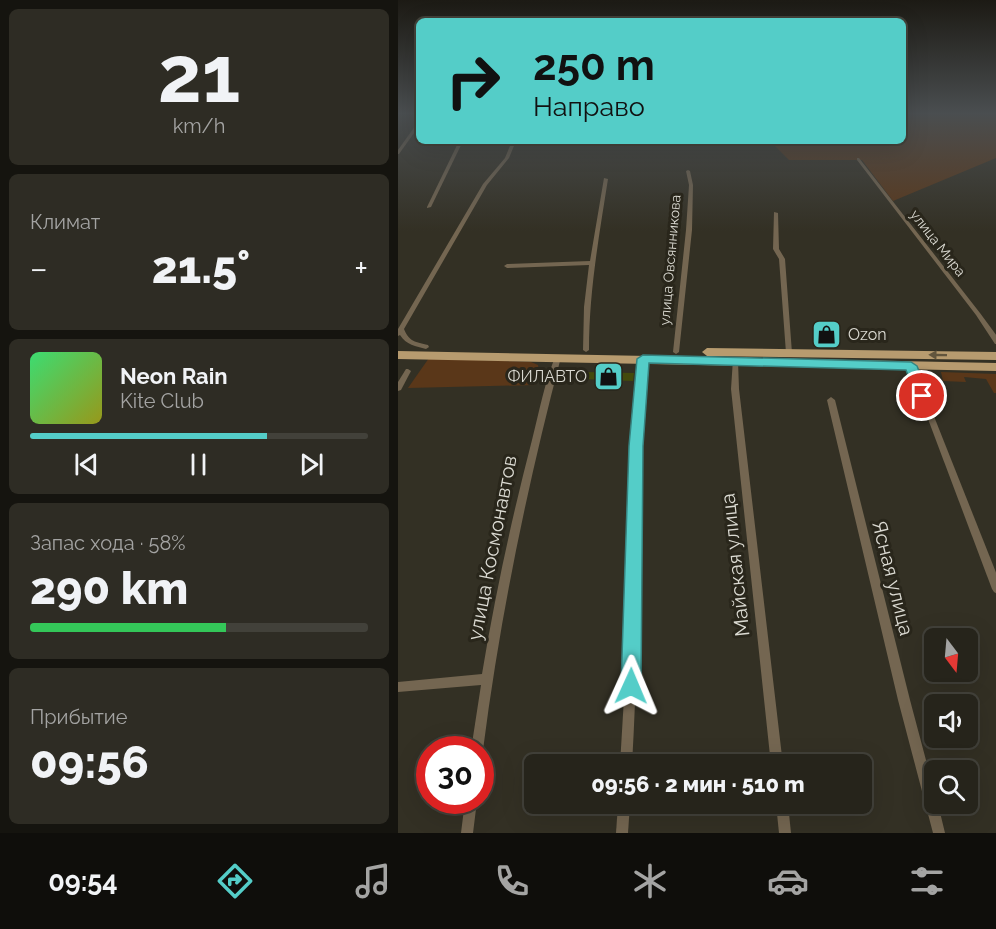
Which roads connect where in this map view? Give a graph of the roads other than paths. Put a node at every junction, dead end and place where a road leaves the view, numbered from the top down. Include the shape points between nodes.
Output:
1 (455, 153) edge
2 (509, 153) edge
3 (858, 159) dead end
4 (688, 171) dead end
5 (606, 179) dead end
6 (429, 207) dead end
7 (776, 213) dead end
8 (592, 263) junction
9 (507, 266) dead end
10 (401, 329) edge
11 (996, 342) edge
12 (398, 347) edge
13 (426, 347) junction
14 (586, 350) junction
15 (676, 352) junction
16 (789, 354) junction
17 (398, 355) edge
18 (996, 356) edge
19 (558, 357) junction
20 (643, 359) junction
21 (735, 361) junction
22 (911, 366) junction
23 (996, 367) edge
24 (408, 371) dead end
25 (398, 388) edge
26 (831, 400) dead end
27 (996, 589) edge
28 (485, 679) junction
29 (398, 687) edge
30 (479, 736) edge
31 (627, 754) edge
32 (776, 754) edge
33 (469, 814) edge
34 (623, 814) edge
35 (783, 814) edge
36 (467, 833) edge
37 (622, 833) edge
38 (785, 833) edge
39 (939, 833) edge

1 - 6 street
2 - 10 street via 485,184
3 - 11 street, улица Мира
4 - 15 street, улица Овсянникова via 689,230
5 - 8 street
7 - 16 street via 776,249 782,259
8 - 9 street
8 - 14 street via 585,318
10 - 13 street via 404,339
12 - 13 main road
13 - 14 main road
14 - 15 main road
15 - 16 main road
18 -> 16 main road
17 - 19 main road
19 - 20 main road
19 - 28 street, улица Космонавтов via 532,450
20 - 21 main road
20 - 31 street via 636,446
21 - 22 main road
21 - 32 street, Майская улица
22 - 23 main road
22 - 27 street
24 - 25 street
26 - 39 street, Ясная улица
28 - 29 street
28 - 30 street, улица Космонавтов
33 - 36 street
34 - 37 street
35 - 38 street

